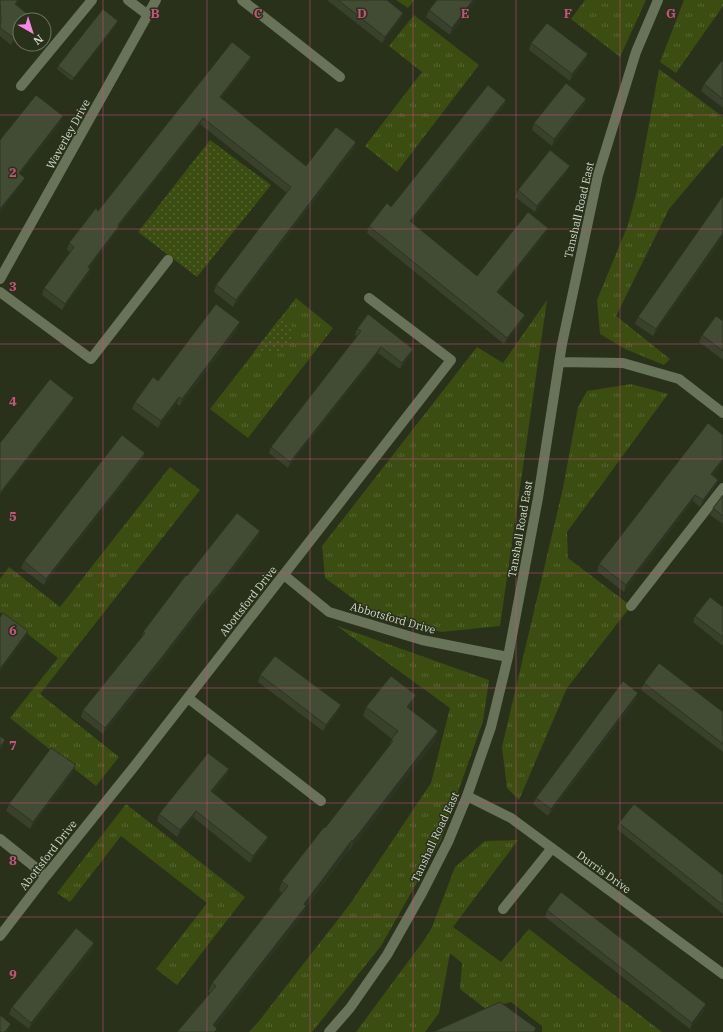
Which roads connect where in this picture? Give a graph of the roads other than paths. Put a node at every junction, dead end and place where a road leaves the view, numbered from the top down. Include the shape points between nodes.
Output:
1 (92, 0) edge
2 (128, 0) edge
3 (156, 0) edge
4 (242, 0) edge
5 (658, 0) edge
6 (148, 15) junction
7 (340, 77) dead end
8 (21, 86) dead end
9 (168, 260) dead end
10 (0, 279) edge
11 (0, 292) edge
12 (369, 298) dead end
13 (559, 362) junction
14 (723, 413) edge
15 (723, 488) edge
16 (284, 575) junction
17 (631, 606) dead end
18 (508, 657) junction
19 (188, 698) junction
20 (467, 796) junction
21 (321, 801) dead end
22 (0, 839) edge
23 (552, 848) junction
24 (46, 876) junction
25 (503, 909) dead end
26 (0, 936) edge
27 (723, 974) edge
28 (329, 1032) edge

1 - 8 street
2 - 6 street
3 - 6 street, Waverley Drive
4 - 7 street
5 - 13 street, Tanshall Road East via 636,52 598,175
6 - 10 street, Waverley Drive
9 - 11 street via 91,358
12 - 16 street, Abottsford Drive via 450,360
13 - 14 street via 623,363 679,379
13 - 18 street, Tanshall Road East via 538,498
15 - 17 street
16 - 18 street, Abbotsford Drive via 329,612 422,640
16 - 19 street, Abottsford Drive
18 - 20 street, Tanshall Road East via 491,728
19 - 21 street
19 - 24 street, Abottsford Drive
20 - 23 street, Durris Drive via 511,818
20 - 28 street, Tanshall Road East via 448,842 391,948 350,1008
22 - 24 street
23 - 25 street
23 - 27 street, Durris Drive
24 - 26 street, Abottsford Drive

